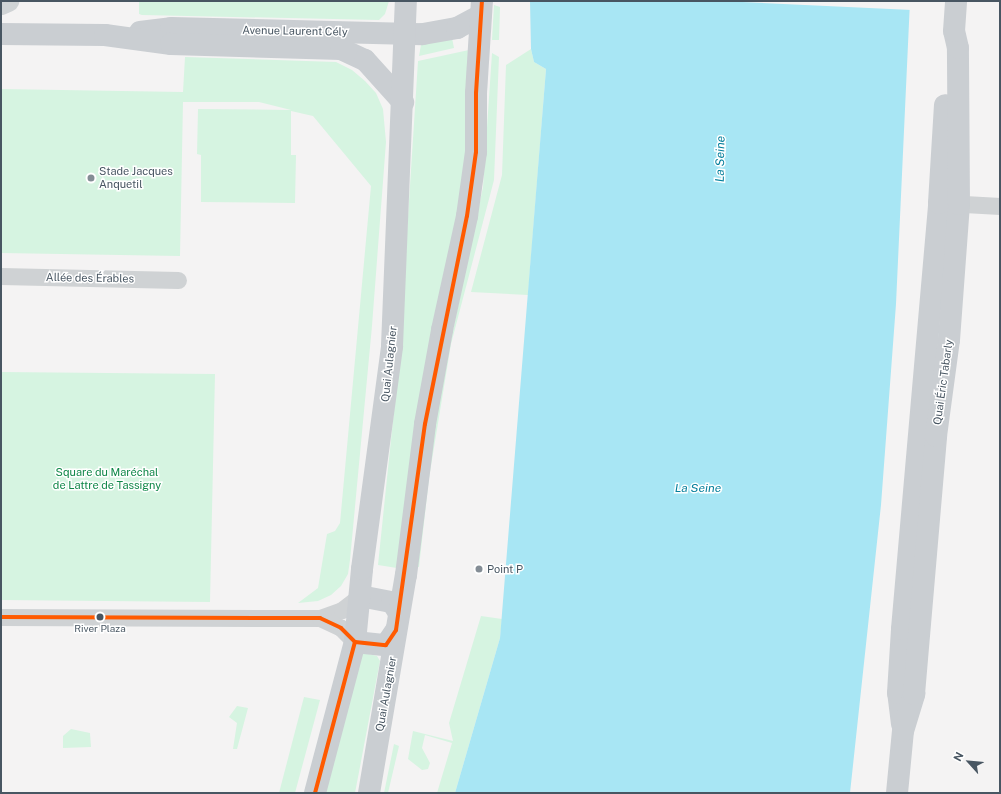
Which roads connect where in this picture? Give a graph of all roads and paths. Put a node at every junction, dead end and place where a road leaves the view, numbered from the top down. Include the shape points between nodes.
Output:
1 (8, 1) edge
2 (406, 1) edge
3 (956, 1) edge
4 (1, 4) edge
5 (481, 8) edge
6 (1, 34) edge
7 (105, 35) junction
8 (406, 35) junction
9 (403, 102) junction
10 (950, 203) junction
11 (1000, 206) edge
12 (1, 276) edge
13 (178, 280) dead end
14 (360, 596) junction
15 (1, 616) edge
16 (320, 618) junction
17 (398, 622) junction
18 (355, 642) junction
19 (903, 731) junction
20 (315, 793) edge
21 (369, 793) edge
22 (897, 793) edge

1 - 4 main road
2 - 8 main road, Quai Aulagnier
3 - 10 main road, Quai Éric Tabarly via 954,31 958,48
5 - 8 main road, Avenue Laurent Cély via 468,24 447,31
5 - 17 main road, Quai Aulagnier via 476,93 476,152 467,216 425,424
6 - 7 main road, Avenue Laurent Cély
7 - 8 main road, Avenue Laurent Cély via 171,28
7 - 9 main road, Avenue Laurent Cély via 171,44 341,49 365,60
8 - 9 main road, Quai Aulagnier
9 - 14 main road, Quai Aulagnier via 392,346
10 - 11 street
10 - 19 main road, Quai Éric Tabarly via 901,643 898,693
10 - 19 main road, Quai Éric Tabarly via 949,340 936,436 914,694
12 - 13 street, Allée des Érables
14 - 16 street via 342,610
14 - 17 main road via 392,602
14 - 18 main road, Quai Aulagnier
15 - 16 street
16 - 18 street via 341,628
17 - 18 main road via 386,645
17 - 21 main road, Quai Aulagnier
18 - 20 main road, Quai Aulagnier
19 - 22 main road, Quai Éric Tabarly

